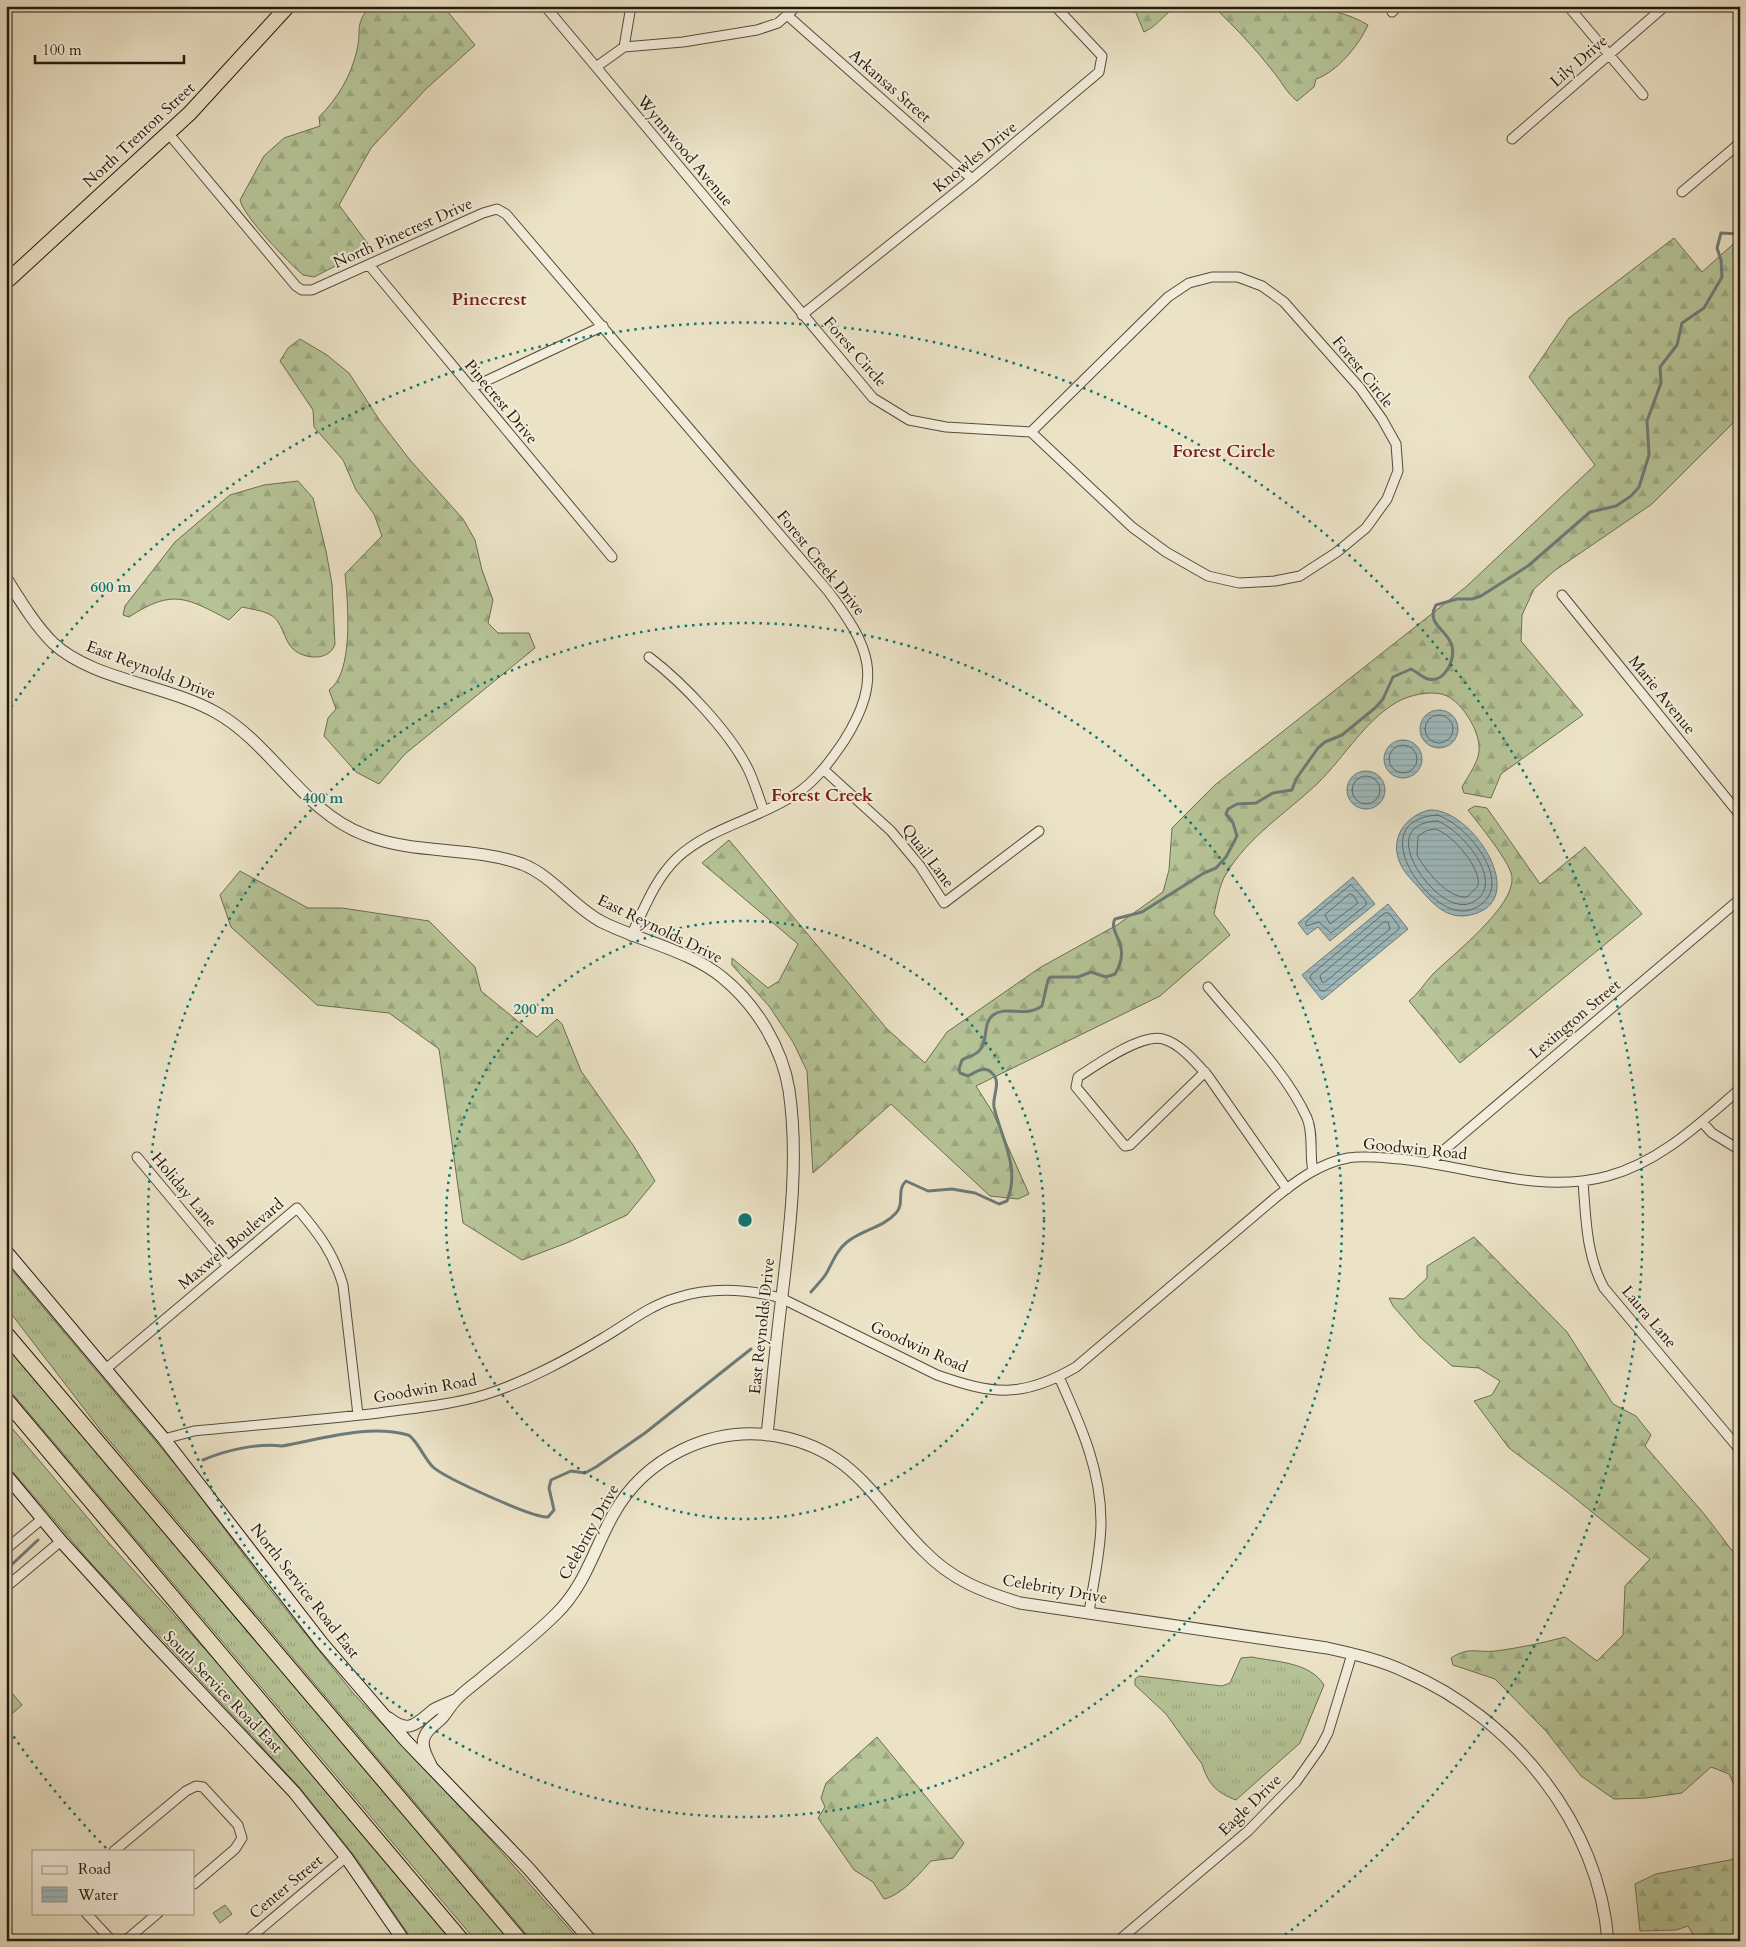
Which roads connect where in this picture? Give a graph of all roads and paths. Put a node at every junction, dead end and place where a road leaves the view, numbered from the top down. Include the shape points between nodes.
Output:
1 (288, 6) edge
2 (545, 6) edge
3 (632, 6) edge
4 (797, 6) edge
5 (1055, 6) edge
6 (1568, 6) edge
7 (1666, 6) edge
8 (787, 16) junction
9 (624, 47) junction
10 (1609, 54) junction
11 (596, 67) junction
12 (1643, 95) dead end
13 (168, 133) junction
14 (1512, 139) dead end
15 (1740, 143) edge
16 (972, 179) junction
17 (1682, 192) dead end
18 (369, 265) junction
19 (6, 282) edge
20 (802, 315) junction
21 (603, 326) junction
22 (471, 388) junction
23 (1031, 432) junction
24 (726, 471) joint
25 (612, 557) dead end
26 (6, 578) edge
27 (1562, 596) dead end
28 (649, 656) dead end
29 (823, 769) junction
30 (764, 811) junction
31 (1740, 815) edge
32 (1039, 831) dead end
33 (1740, 899) edge
34 (631, 936) junction
35 (1208, 987) dead end
36 (1205, 1072) junction
37 (1740, 1089) edge
38 (1702, 1122) junction
39 (1740, 1150) edge
40 (137, 1156) dead end
41 (1430, 1162) junction
42 (1313, 1171) junction
43 (1583, 1182) junction
44 (1286, 1189) junction
45 (6, 1251) edge
46 (228, 1266) junction
47 (781, 1298) junction
48 (6, 1328) edge
49 (6, 1334) edge
50 (31, 1363) junction
51 (106, 1368) junction
52 (1059, 1377) junction
53 (6, 1400) edge
54 (358, 1415) junction
55 (767, 1435) junction
56 (164, 1438) junction
57 (1740, 1450) edge
58 (6, 1475) edge
59 (42, 1519) junction
60 (61, 1541) junction
61 (6, 1549) edge
62 (6, 1587) edge
63 (1089, 1613) junction
64 (1352, 1654) junction
65 (457, 1699) junction
66 (382, 1713) junction
67 (435, 1771) junction
68 (115, 1850) edge
69 (346, 1857) junction
70 (195, 1883) edge
71 (87, 1914) edge
72 (157, 1914) edge
73 (128, 1940) edge
74 (112, 1941) edge
75 (246, 1941) edge
76 (404, 1941) edge
77 (462, 1941) edge
78 (520, 1941) edge
79 (591, 1941) edge
80 (1118, 1941) edge
81 (1608, 1941) edge

1 - 13 highway, North Trenton Street via 211,92
2 - 11 street, Wynnwood Avenue
3 - 9 street
4 - 8 street
5 - 16 street, Knowles Drive via 1102,56 1099,72
6 - 10 street
7 - 10 street, Lily Drive
8 - 9 street via 778,23 757,30 683,42
8 - 16 street, Arkansas Street
9 - 11 street
10 - 12 street
10 - 14 street, Lily Drive
11 - 20 street, Wynnwood Avenue
13 - 18 street, North Pinecrest Drive via 299,289 312,290
13 - 19 highway, North Trenton Street
15 - 17 street
16 - 20 street, Knowles Drive
18 - 21 street, North Pinecrest Drive via 483,213 501,210
18 - 22 street, Pinecrest Drive
20 - 23 street, Forest Circle via 873,398 910,420 946,427
21 - 22 street
21 - 24 street, North Pinecrest Drive
22 - 25 street, Pinecrest Drive
23 - 23 street, Forest Circle via 1132,527 1166,552 1208,576 1239,583 1300,576 1337,552 1366,528 1386,499 1398,471 1396,444 1360,388 1284,302 1262,286 1238,277 1212,277 1188,283 1168,297
24 - 29 street, Forest Creek Drive via 828,591 849,619 863,646 867,694 854,724
26 - 34 street, East Reynolds Drive via 54,644 80,661 188,698 220,714 331,817 363,835 388,842 487,855 524,865 554,884 598,920
27 - 31 street, Marie Avenue
28 - 30 street via 728,738 749,770
29 - 30 street, Forest Creek Drive via 796,794
29 - 32 street, Quail Lane via 896,837 944,902
30 - 34 street, Forest Creek Drive via 712,835 678,857 658,882
33 - 41 street, Lexington Street
34 - 47 street, East Reynolds Drive via 693,960 719,974 741,993 761,1019 778,1053 789,1089 793,1167
35 - 42 street via 1287,1084 1308,1120
36 - 36 street via 1174,1044 1150,1038 1090,1069 1078,1077 1076,1087 1125,1146 1130,1145
36 - 44 street
37 - 38 street, Goodwin Road
38 - 39 street via 1712,1133
38 - 43 street, Goodwin Road via 1661,1153 1635,1167
40 - 46 street, Holiday Lane
41 - 42 street, Goodwin Road via 1372,1156 1348,1158
41 - 43 street, Goodwin Road via 1542,1182
42 - 44 street, Goodwin Road
43 - 57 street, Laura Lane via 1590,1251 1604,1288
44 - 52 street, Goodwin Road via 1099,1349
45 - 51 main road, North Service Road East
46 - 51 street, Maxwell Boulevard
46 - 54 street, Maxwell Boulevard via 296,1208 314,1228 328,1246 343,1285
47 - 52 street, Goodwin Road via 937,1375 967,1385 1004,1392 1028,1389
47 - 54 street, Goodwin Road via 726,1290 675,1298 569,1358 493,1392 428,1407
47 - 55 street, East Reynolds Drive
48 - 50 highway
49 - 50 highway
50 - 78 highway
51 - 56 main road, North Service Road East
52 - 63 street via 1094,1463 1100,1495 1101,1524
53 - 77 highway
54 - 56 street, Goodwin Road via 194,1431
55 - 63 street, Celebrity Drive via 813,1447 840,1462 865,1481 923,1551 978,1590 1020,1603
55 - 65 street, Celebrity Drive via 720,1437 684,1448 654,1466 619,1504 589,1570 568,1600
56 - 66 main road, North Service Road East via 322,1643
58 - 59 main road, South Service Road East
59 - 60 main road, South Service Road East
59 - 61 street
60 - 62 street
60 - 69 main road, South Service Road East via 267,1761
63 - 64 street, Celebrity Drive
64 - 80 street, Eagle Drive via 1328,1733 1296,1782 1248,1831
64 - 81 street, Celebrity Drive via 1408,1672 1444,1692 1489,1723 1526,1758 1554,1793 1578,1833 1594,1871
65 - 66 street via 410,1726 401,1725
65 - 67 street via 424,1738 424,1747
66 - 67 main road, North Service Road East
67 - 79 main road, North Service Road East via 529,1869
68 - 70 street via 186,1791 196,1786 203,1787 238,1825 242,1838 235,1849
69 - 75 street, Center Street
69 - 76 main road, South Service Road East
71 - 74 street
72 - 73 street

